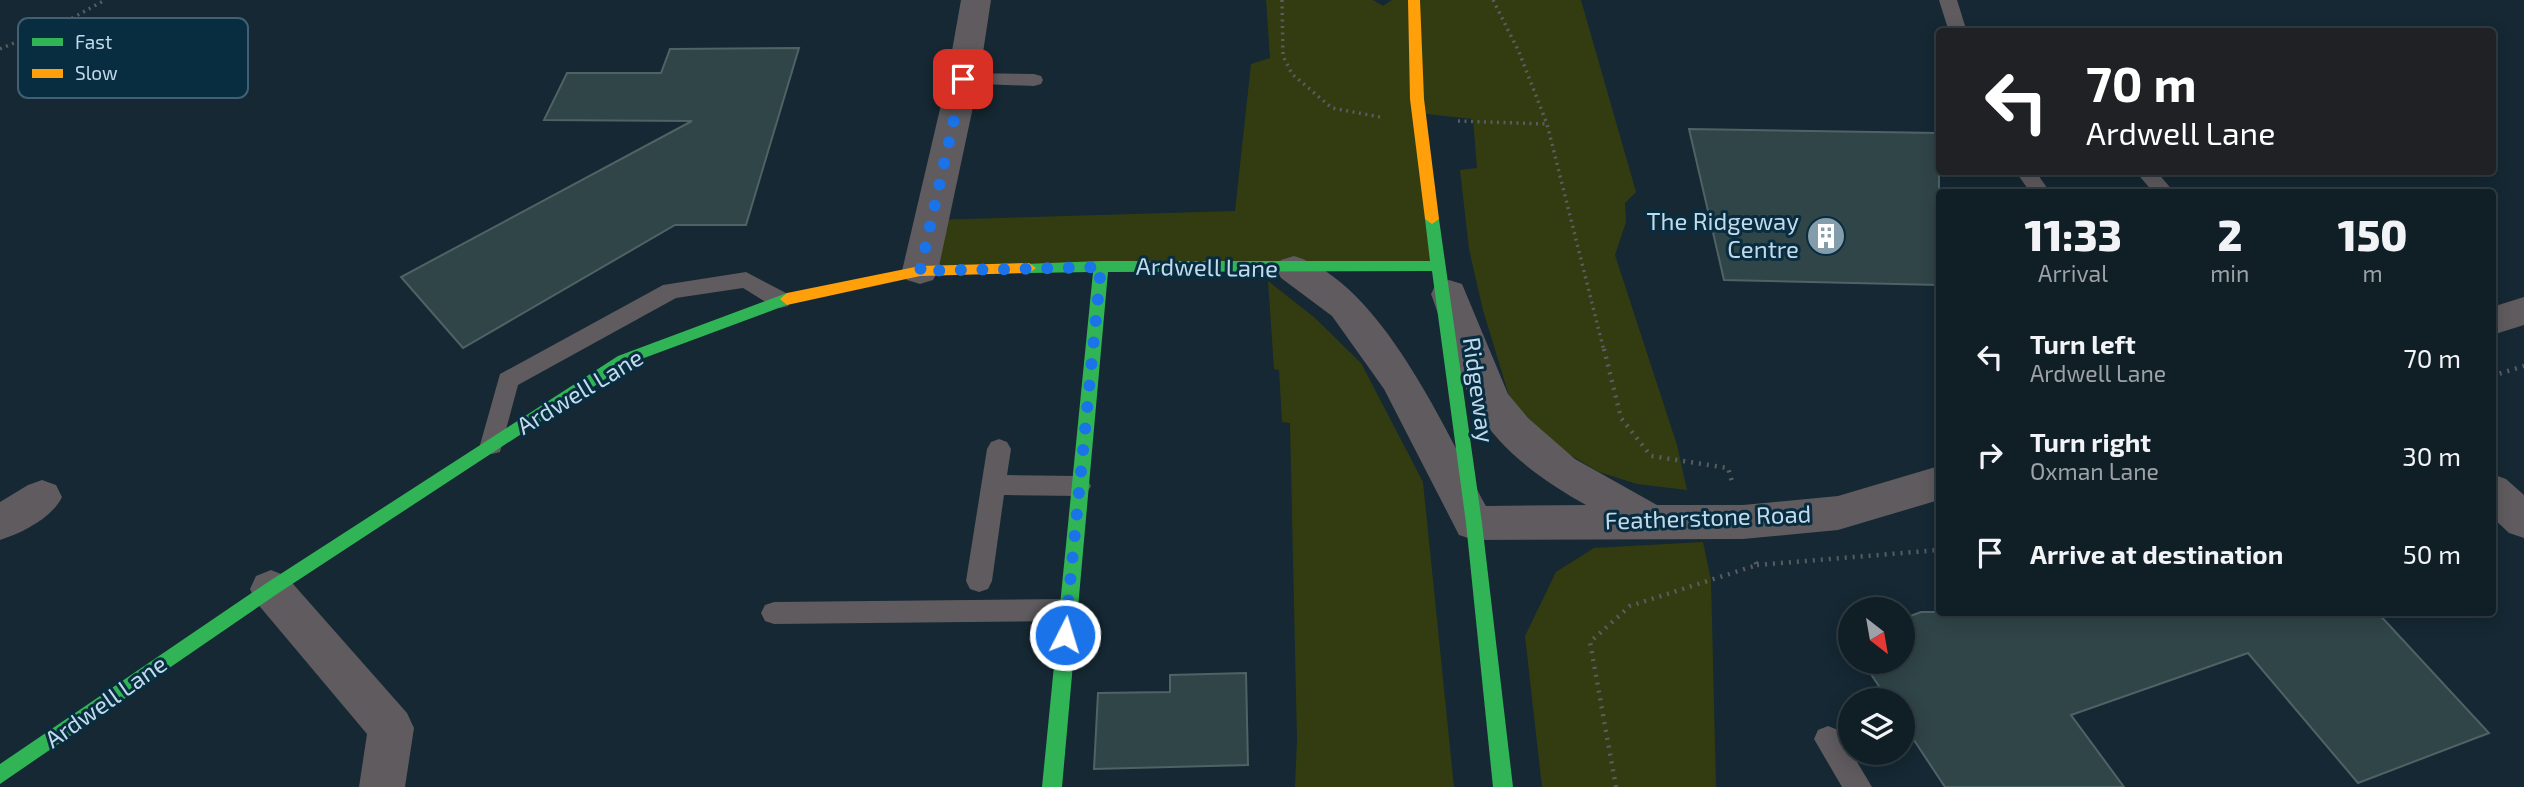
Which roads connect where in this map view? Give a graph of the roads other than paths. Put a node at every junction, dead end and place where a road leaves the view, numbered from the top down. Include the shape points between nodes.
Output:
1 (976, 0) edge
2 (1414, 0) edge
3 (1948, 0) edge
4 (1957, 28) edge
5 (963, 79) junction
6 (1034, 80) dead end
7 (2149, 175) edge
8 (2161, 189) edge
9 (1438, 266) junction
10 (1101, 267) junction
11 (1294, 269) junction
12 (920, 271) junction
13 (780, 300) junction
14 (2524, 311) edge
15 (2496, 320) edge
16 (492, 445) junction
17 (999, 449) dead end
18 (1936, 484) edge
19 (993, 485) junction
20 (1079, 486) junction
21 (2496, 495) edge
22 (42, 497) dead end
23 (2524, 521) edge
24 (0, 523) edge
25 (1474, 523) junction
26 (1652, 523) junction
27 (979, 581) dead end
28 (271, 589) junction
29 (1067, 610) junction
30 (774, 613) dead end
31 (1828, 739) dead end
32 (2, 771) edge
33 (382, 787) edge
34 (1052, 787) edge
35 (1503, 787) edge
36 (1858, 787) edge

1 - 5 street
2 - 9 street, Ridgeway via 1417,99
3 - 4 lane
5 - 6 lane
5 - 12 street
7 - 8 lane
9 - 11 street, Ardwell Lane
9 - 25 street, Ridgeway
9 - 26 street via 1492,402 1514,429 1561,471
10 - 11 street, Ardwell Lane
10 - 12 street, Ardwell Lane
10 - 20 street
11 - 25 street, Ardwell Lane via 1345,306 1398,379
12 - 13 street, Ardwell Lane
13 - 16 street, Ardwell Lane via 623,360
13 - 16 lane via 746,281 671,291 508,380
14 - 15 street
16 - 28 street, Ardwell Lane
17 - 19 lane
18 - 26 street, Featherstone Road via 1838,513 1743,522
19 - 20 lane
19 - 27 lane
20 - 29 street
21 - 23 street
22 - 24 street
25 - 26 street, Featherstone Road
25 - 35 street, Ridgeway
28 - 32 street, Ardwell Lane
28 - 33 street via 391,728
29 - 30 lane
29 - 34 street
31 - 36 lane

